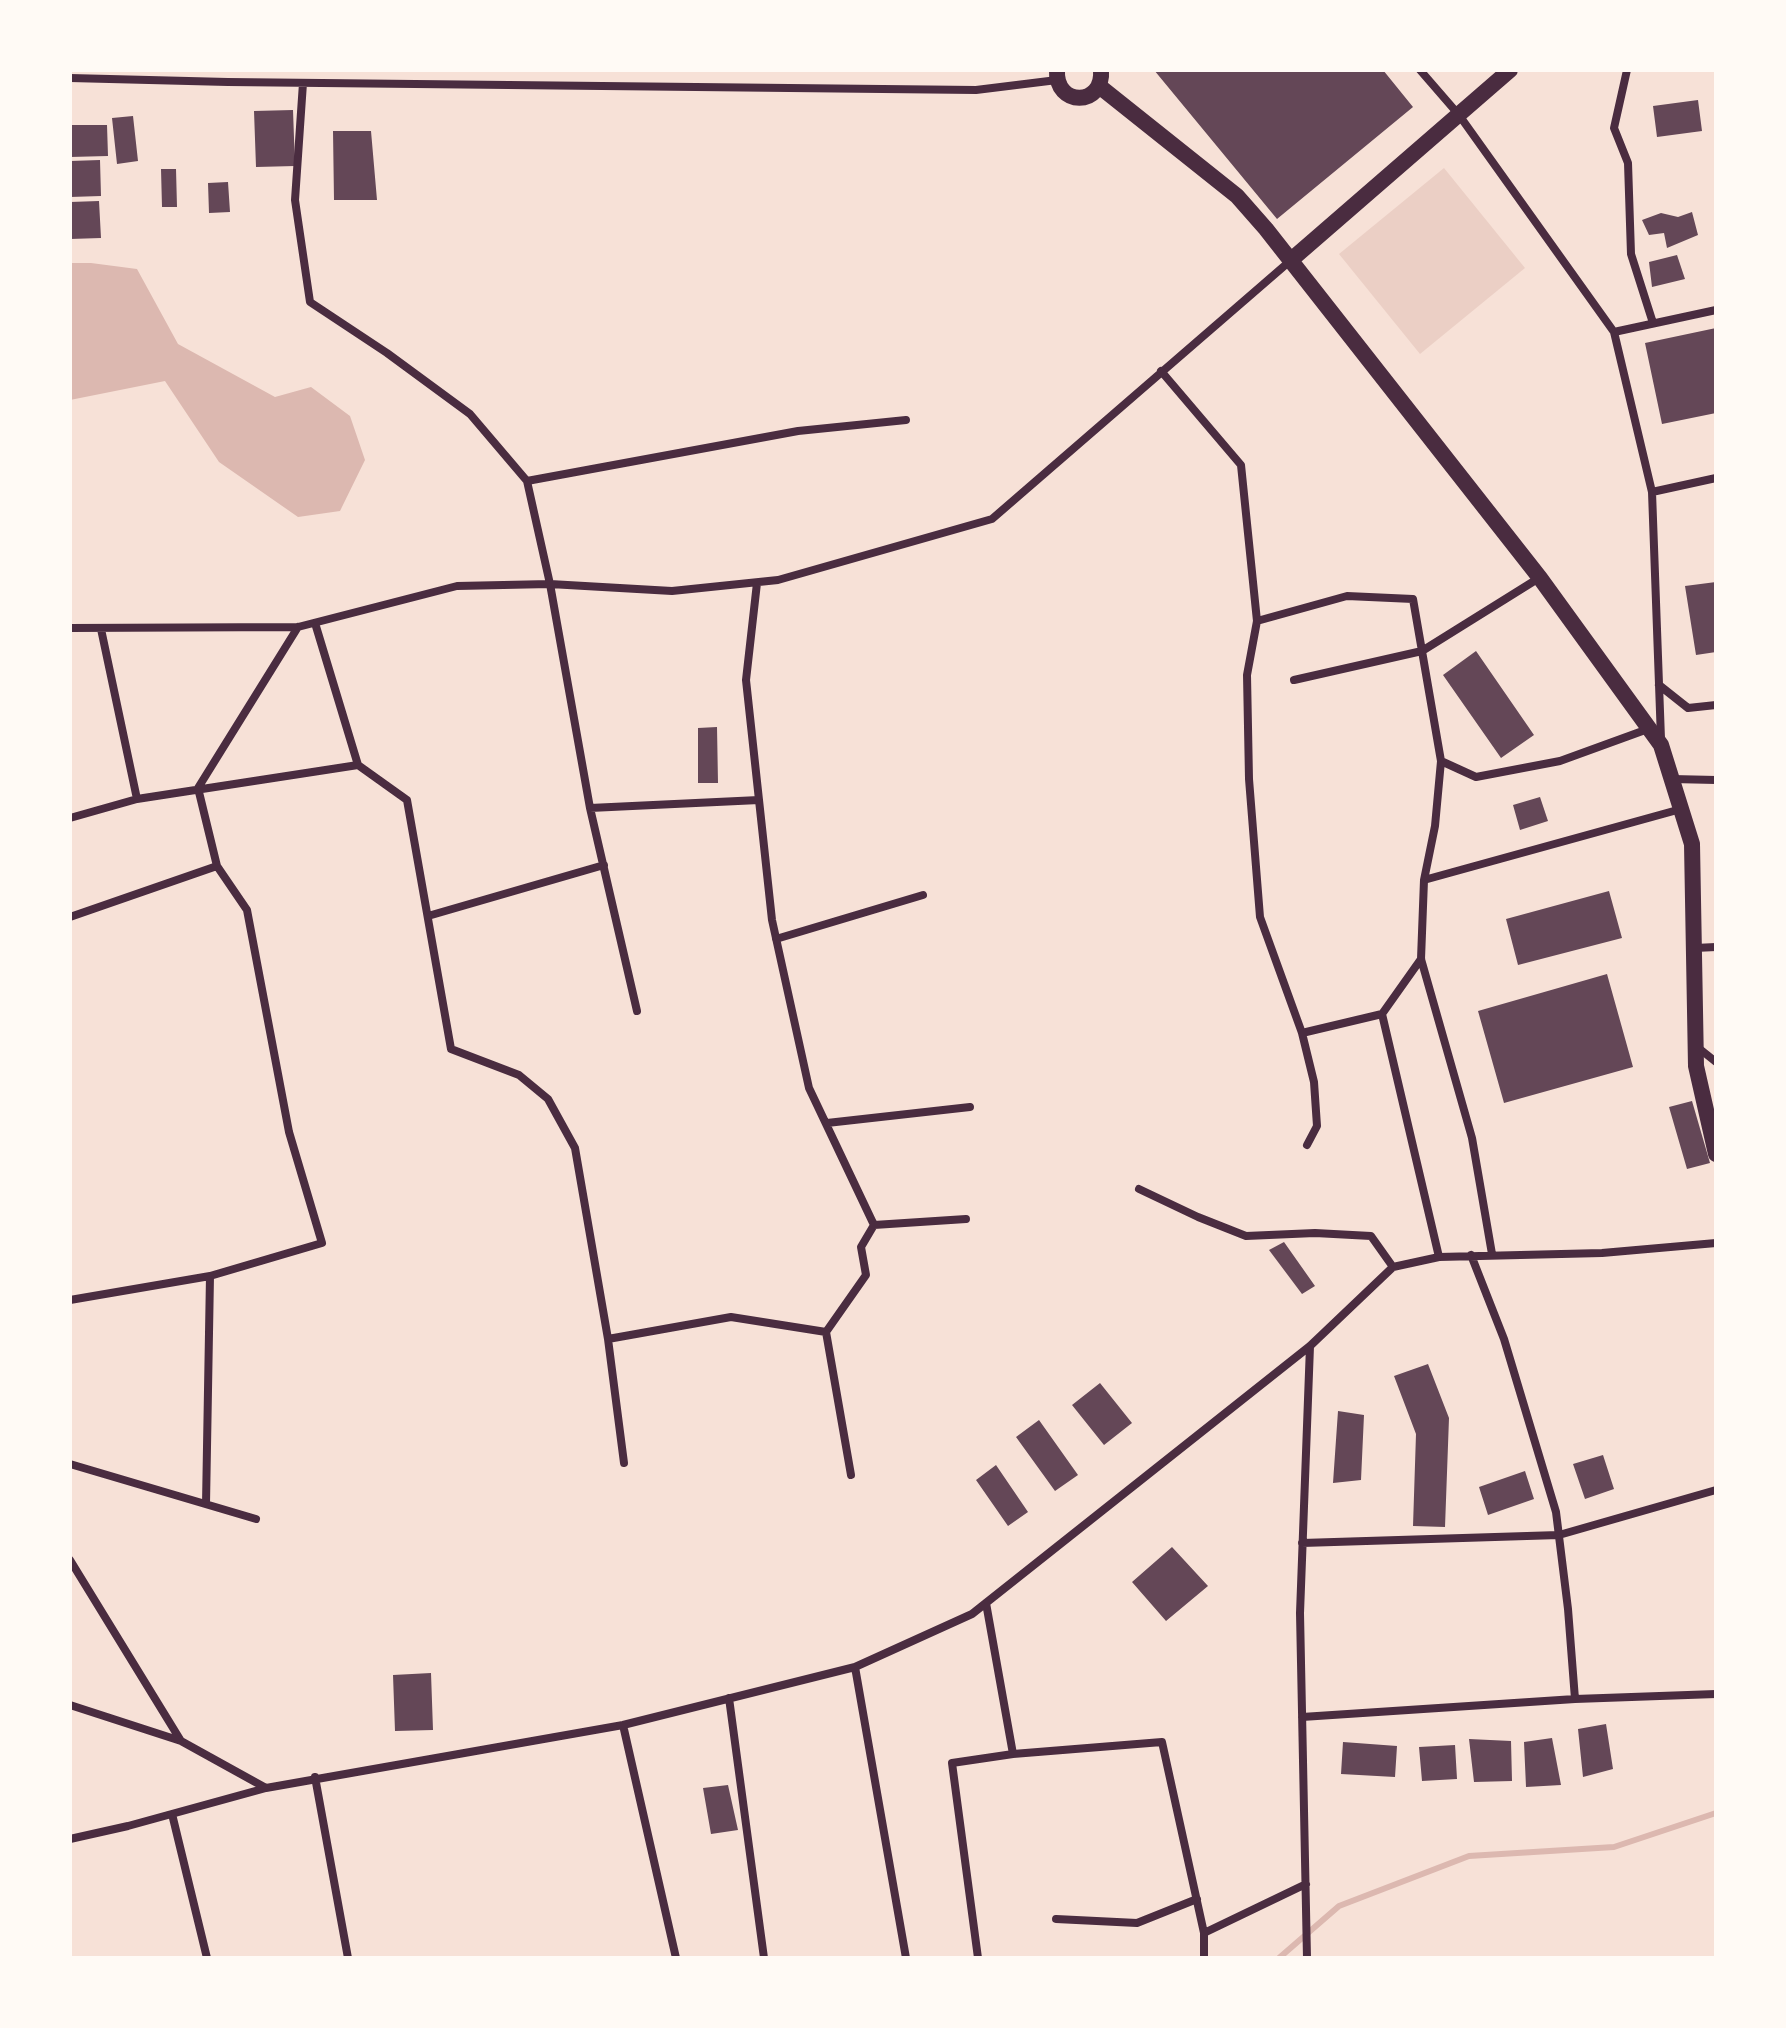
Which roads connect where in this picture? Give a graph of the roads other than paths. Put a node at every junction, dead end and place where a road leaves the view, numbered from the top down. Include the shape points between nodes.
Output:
1 (226, 70) edge
2 (1420, 70) edge
3 (1510, 70) edge
4 (1627, 70) edge
5 (1057, 75) edge
6 (70, 78) edge
7 (1100, 78) edge
8 (228, 82) junction
9 (303, 83) junction
10 (1459, 115) junction
11 (1291, 260) junction
12 (1716, 310) edge
13 (1653, 323) junction
14 (1614, 332) junction
15 (1161, 371) junction
16 (906, 420) dead end
17 (1716, 478) edge
18 (527, 481) junction
19 (1652, 492) junction
20 (1540, 578) junction
21 (757, 583) junction
22 (550, 584) junction
23 (1257, 621) junction
24 (315, 623) junction
25 (298, 627) junction
26 (70, 628) edge
27 (101, 629) junction
28 (1422, 651) junction
29 (1294, 680) dead end
30 (1659, 685) junction
31 (1716, 705) edge
32 (1649, 729) junction
33 (1661, 745) junction
34 (1441, 761) junction
35 (358, 765) junction
36 (1671, 779) junction
37 (1716, 780) edge
38 (198, 788) junction
39 (137, 799) junction
40 (759, 800) junction
41 (590, 808) junction
42 (1681, 809) junction
43 (70, 818) edge
44 (604, 865) junction
45 (217, 866) junction
46 (1424, 880) junction
47 (923, 895) dead end
48 (428, 916) junction
49 (70, 917) edge
50 (776, 939) junction
51 (1716, 947) edge
52 (1694, 948) junction
53 (1421, 959) junction
54 (637, 1011) dead end
55 (1382, 1014) junction
56 (1302, 1033) junction
57 (1695, 1045) junction
58 (1716, 1062) edge
59 (970, 1107) dead end
60 (827, 1123) junction
61 (1307, 1145) dead end
62 (1716, 1154) edge
63 (1139, 1189) dead end
64 (966, 1219) dead end
65 (874, 1225) junction
66 (1716, 1243) edge
67 (1492, 1254) junction
68 (1471, 1255) junction
69 (1439, 1257) junction
70 (1393, 1267) junction
71 (210, 1276) junction
72 (70, 1300) edge
73 (826, 1332) junction
74 (608, 1339) junction
75 (1310, 1346) junction
76 (624, 1463) dead end
77 (70, 1464) edge
78 (851, 1475) dead end
79 (1716, 1490) edge
80 (206, 1504) junction
81 (256, 1519) dead end
82 (1559, 1535) junction
83 (1302, 1543) junction
84 (70, 1560) edge
85 (986, 1603) junction
86 (855, 1667) junction
87 (1716, 1694) edge
88 (729, 1698) junction
89 (1575, 1699) junction
90 (70, 1705) edge
91 (1302, 1717) junction
92 (623, 1725) junction
93 (181, 1741) junction
94 (1013, 1754) junction
95 (315, 1777) junction
96 (266, 1788) junction
97 (172, 1814) junction
98 (70, 1839) edge
99 (1306, 1884) junction
100 (1197, 1899) junction
101 (1056, 1919) dead end
102 (1204, 1933) junction
103 (207, 1958) edge
104 (348, 1958) edge
105 (676, 1958) edge
106 (764, 1958) edge
107 (906, 1958) edge
108 (978, 1958) edge
109 (1204, 1958) edge
110 (1307, 1958) edge

1 - 8 street
2 - 10 street
3 - 10 main road
4 - 13 street via 1614,128 1628,163 1631,254
5 - 7 main road via 1064,92 1076,98 1090,95
5 - 9 street via 976,90
6 - 8 street
7 - 11 main road via 1237,196
8 - 9 street
9 - 18 street via 295,200 310,302 470,414
10 - 11 main road
10 - 14 street
11 - 15 street
11 - 20 main road
12 - 13 street
13 - 14 street
14 - 19 street
15 - 21 street via 992,519
15 - 23 street via 1241,465
16 - 18 street via 798,431
17 - 19 street
18 - 22 street
19 - 30 street
20 - 28 street
20 - 32 main road
21 - 22 street via 672,591
21 - 40 street via 746,680
22 - 24 street via 457,586
22 - 41 street
23 - 28 street via 1347,596 1413,599
23 - 56 street via 1247,675 1260,917
24 - 25 street
24 - 35 street
25 - 27 street
25 - 38 street
26 - 27 street
27 - 39 street
28 - 29 street
28 - 34 street
30 - 31 street via 1688,708
30 - 33 street
32 - 33 main road
32 - 34 street via 1560,761 1476,777
33 - 36 main road
34 - 46 street
35 - 38 street
35 - 48 street via 407,800
36 - 37 street
36 - 42 main road
38 - 39 street
38 - 45 street
39 - 43 street
40 - 41 street
40 - 50 street
41 - 44 street
42 - 46 street
42 - 52 main road via 1692,844
44 - 48 street
44 - 54 street
45 - 49 street
45 - 71 street via 247,910 289,1132 322,1243
46 - 53 street
47 - 50 street
48 - 74 street via 451,1049 519,1075 548,1099 575,1148
50 - 60 street via 809,1088
51 - 52 street
52 - 57 main road
53 - 55 street
53 - 67 street via 1472,1138
55 - 56 street
55 - 69 street
56 - 61 street via 1314,1082 1317,1126
57 - 58 street
57 - 62 main road
59 - 60 street
60 - 65 street
63 - 70 street via 1246,1236 1371,1236
64 - 65 street
65 - 73 street via 861,1247 866,1275
66 - 67 street via 1602,1253
67 - 68 street
68 - 69 street
68 - 82 street via 1504,1339
69 - 70 street
70 - 75 street
71 - 72 street
71 - 80 street
73 - 74 street via 731,1317
73 - 78 street
74 - 76 street
75 - 83 street
75 - 85 street
77 - 80 street
79 - 82 street
80 - 81 street
82 - 83 street
82 - 89 street
83 - 91 street
84 - 93 street
85 - 86 street
85 - 94 street
86 - 88 street
86 - 107 street
87 - 89 street
88 - 92 street
88 - 106 street
89 - 91 street
90 - 93 street
91 - 99 street
92 - 95 street
92 - 105 street
93 - 96 street
94 - 100 street via 1162,1742
94 - 108 street via 952,1763
95 - 96 street
95 - 104 street
96 - 97 street
97 - 98 street
97 - 103 street
99 - 102 street
99 - 110 street
100 - 101 street via 1137,1923
100 - 102 street
102 - 109 street

